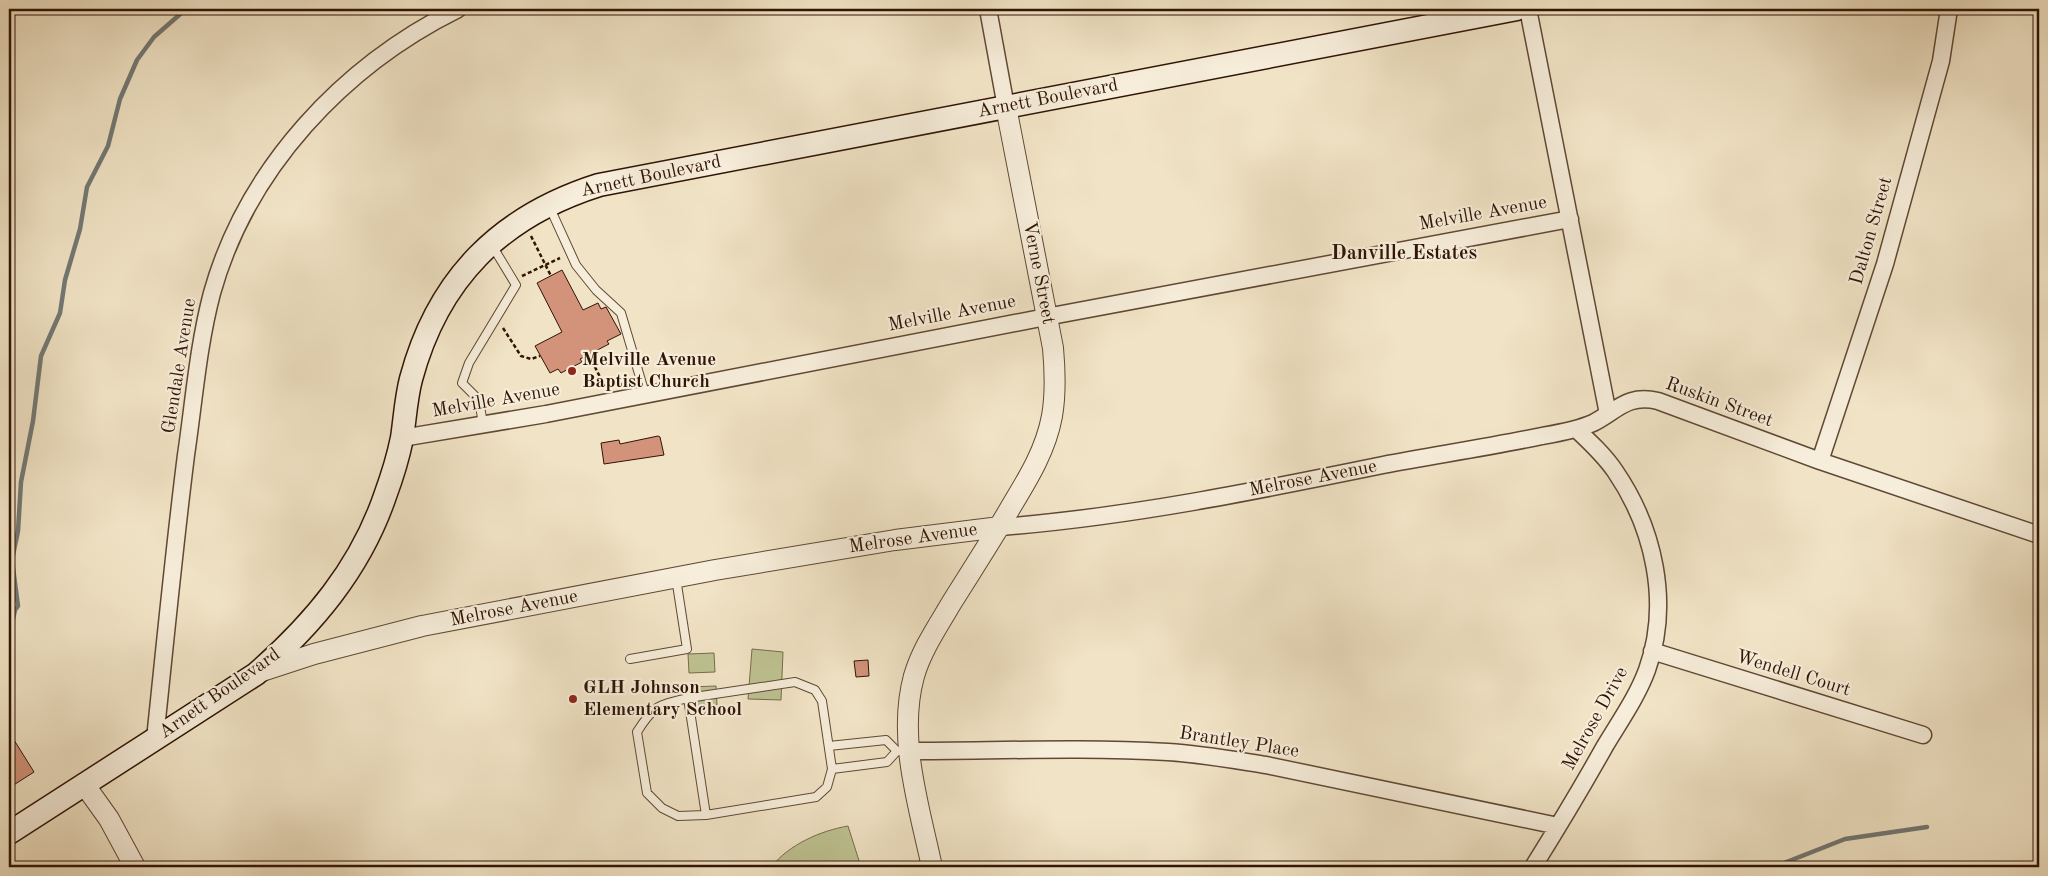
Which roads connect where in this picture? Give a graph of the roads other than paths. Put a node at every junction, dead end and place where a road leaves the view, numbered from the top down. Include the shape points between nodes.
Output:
1 (458, 9) edge
2 (988, 9) edge
3 (1517, 9) edge
4 (1528, 9) edge
5 (1949, 9) edge
6 (1006, 107) junction
7 (548, 204) junction
8 (1570, 219) junction
9 (491, 243) junction
10 (1046, 317) junction
11 (645, 394) junction
12 (1608, 414) junction
13 (483, 424) junction
14 (1576, 429) junction
15 (402, 438) junction
16 (1820, 461) junction
17 (1000, 527) junction
18 (2039, 535) edge
19 (676, 578) junction
20 (1652, 651) junction
21 (630, 659) dead end
22 (256, 674) junction
23 (688, 698) junction
24 (1923, 735) dead end
25 (155, 739) junction
26 (829, 746) junction
27 (903, 751) junction
28 (832, 769) junction
29 (84, 784) junction
30 (706, 815) junction
31 (1558, 826) junction
32 (9, 832) edge
33 (135, 867) edge
34 (932, 867) edge
35 (1533, 867) edge

1 - 25 street, Glendale Avenue via 377,58 314,116 262,182 229,246 203,330 178,518
2 - 6 street, Verne Street
3 - 6 main road, Arnett Boulevard
4 - 8 street
5 - 16 street, Dalton Street via 1941,61 1885,264
6 - 7 main road, Arnett Boulevard via 599,185
6 - 10 street, Verne Street
7 - 9 main road, Arnett Boulevard
7 - 11 lane via 576,265 620,313
8 - 10 street, Melville Avenue
8 - 12 street
9 - 13 lane via 516,285 469,363 462,383 479,400
9 - 15 main road, Arnett Boulevard via 463,272 430,324 410,381
10 - 11 street, Melville Avenue
10 - 17 street, Verne Street via 1055,369 1052,417 1035,467
11 - 13 street, Melville Avenue
12 - 14 street
12 - 16 street, Ruskin Street via 1630,401 1650,400
13 - 15 street, Melville Avenue
14 - 17 street, Melrose Avenue via 1157,508 1059,523
14 - 20 street, Melrose Drive via 1614,469 1632,497 1643,523 1654,564 1658,598
15 - 22 main road, Arnett Boulevard via 385,497 353,565 313,620
16 - 18 street, Ruskin Street
17 - 19 street, Melrose Avenue via 895,540
17 - 27 street, Verne Street via 926,646 914,677
19 - 21 lane via 687,649
19 - 22 street, Melrose Avenue via 374,637
20 - 24 street, Wendell Court
20 - 31 street, Melrose Drive via 1640,689
22 - 25 main road, Arnett Boulevard
23 - 26 lane via 795,682 805,685 816,690 822,701
23 - 30 lane
23 - 30 lane via 659,705 648,714 637,732 647,793 662,808 678,816
25 - 29 main road, Arnett Boulevard
26 - 27 lane via 886,740
26 - 28 lane
27 - 28 lane via 887,762
27 - 31 street, Brantley Place via 1104,750 1223,758
27 - 34 street, Verne Street
28 - 30 lane via 827,787 816,797
29 - 32 main road, Arnett Boulevard
29 - 33 street via 109,819
31 - 35 street, Melrose Drive

